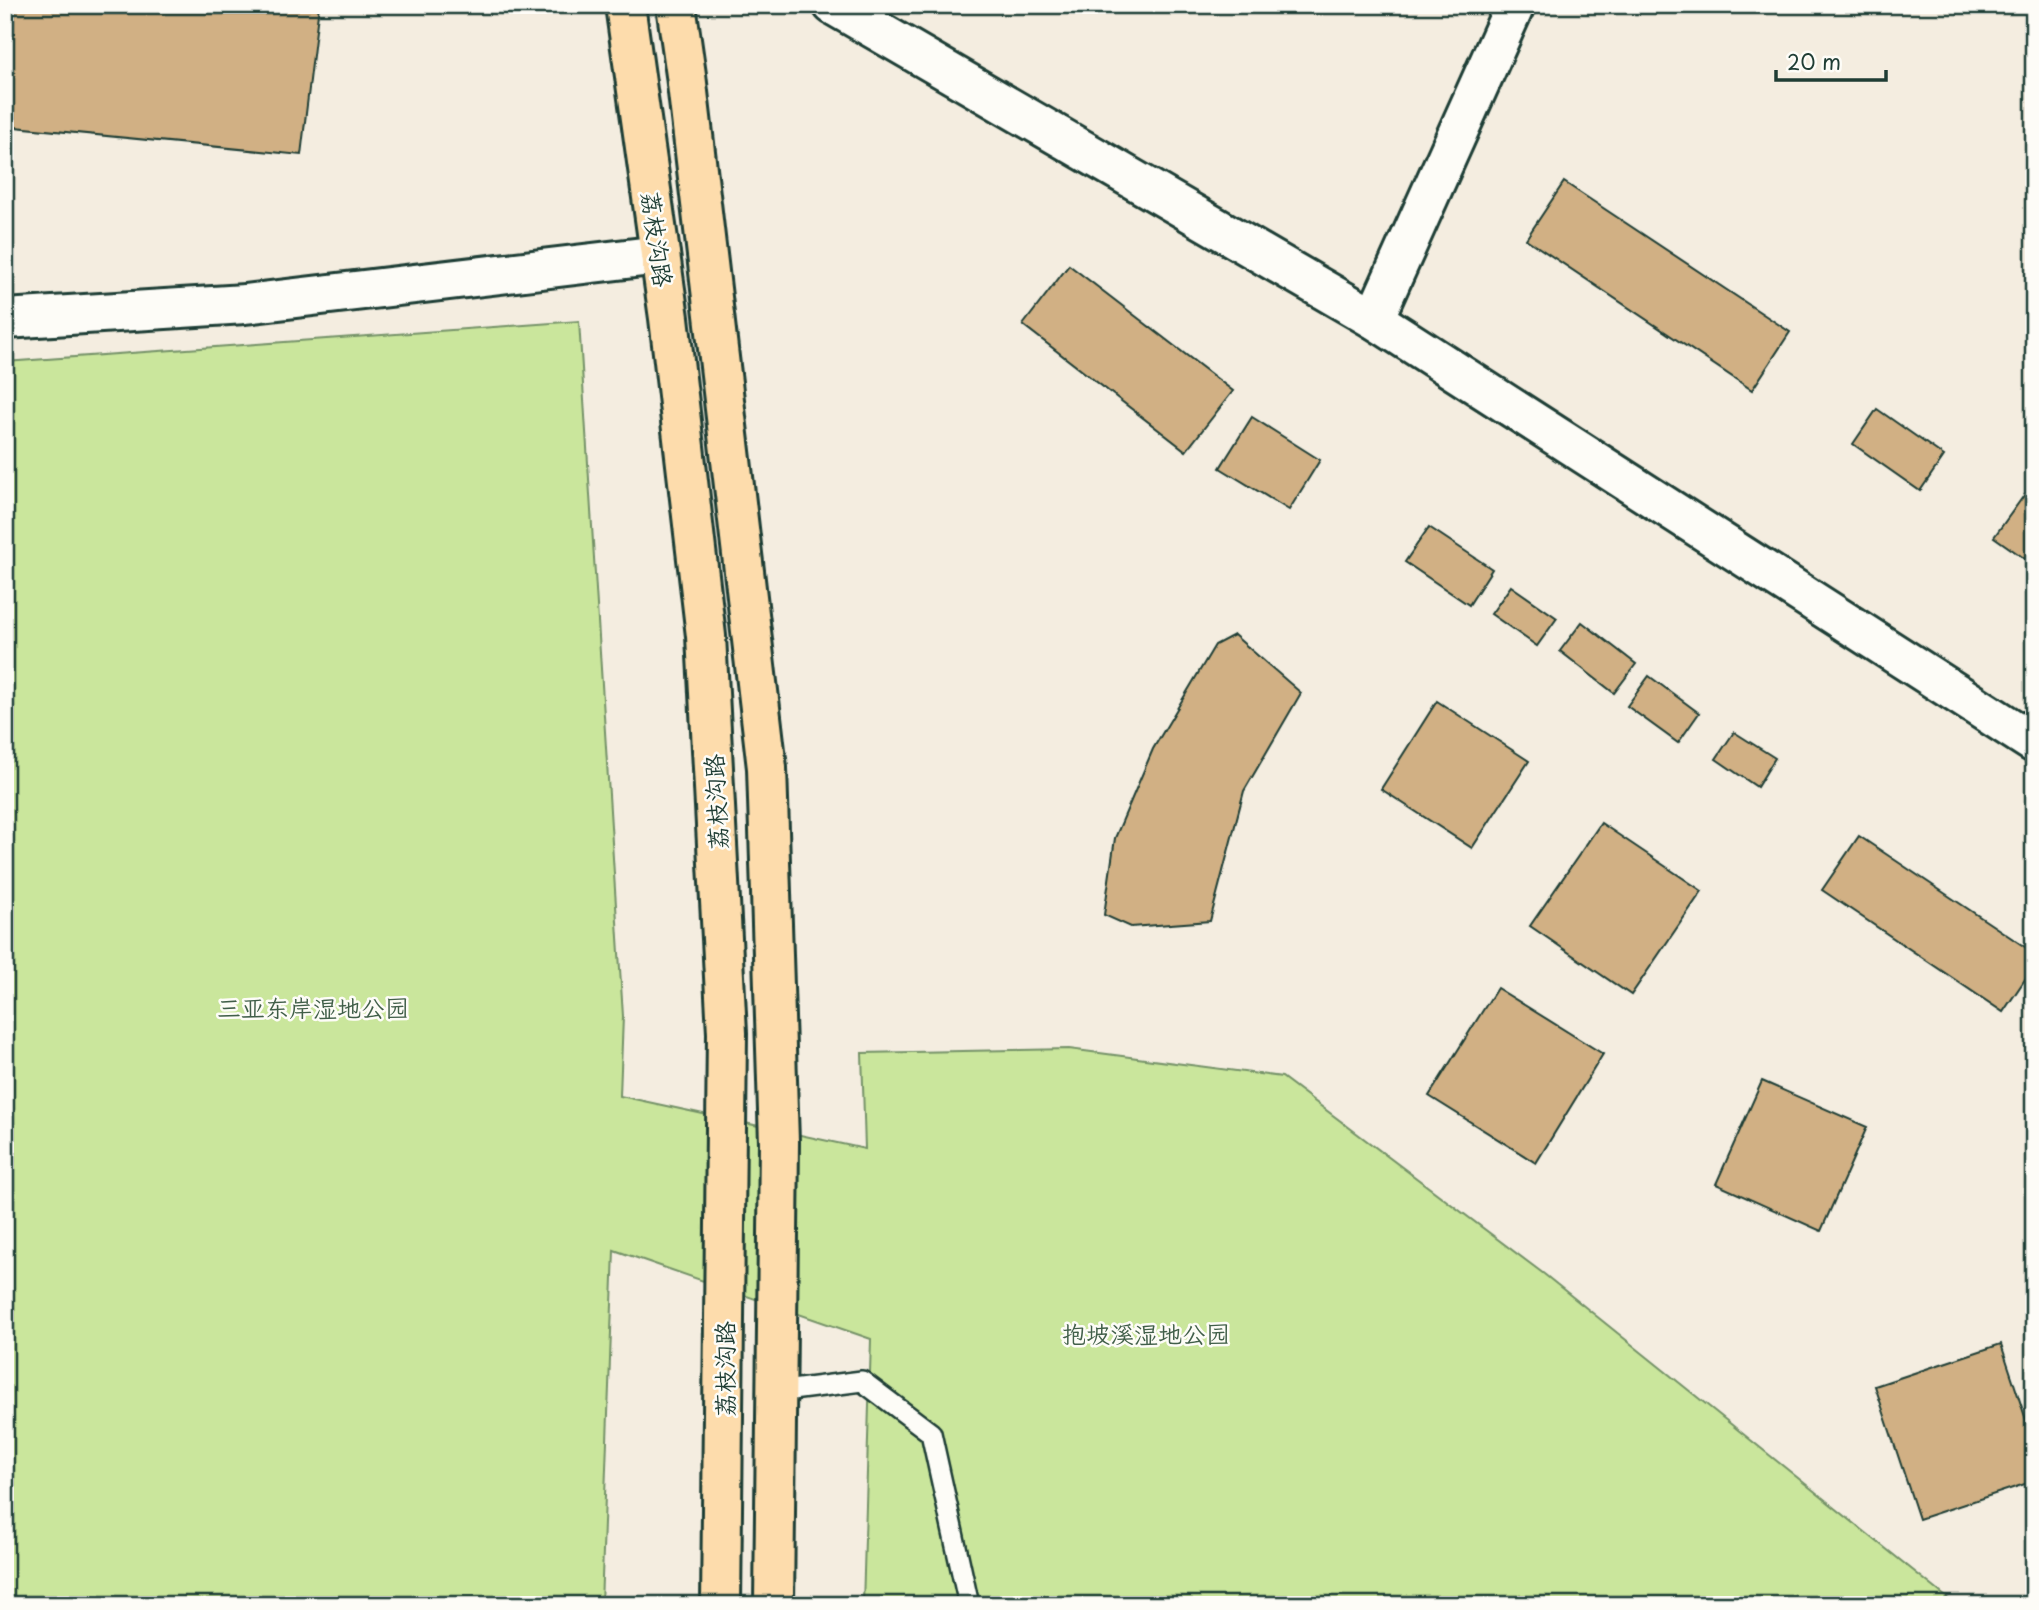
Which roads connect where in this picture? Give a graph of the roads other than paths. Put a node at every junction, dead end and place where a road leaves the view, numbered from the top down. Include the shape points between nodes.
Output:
1 (625, 5) edge
2 (676, 5) edge
3 (833, 5) edge
4 (1515, 5) edge
5 (660, 255) junction
6 (5, 319) edge
7 (1374, 319) junction
8 (2034, 743) edge
9 (776, 1392) junction
10 (721, 1605) edge
11 (774, 1605) edge
12 (969, 1605) edge

1 - 5 main road, 荔枝沟路
2 - 9 main road, 荔枝沟路 via 767,768 779,1143
3 - 7 street
4 - 7 street
5 - 6 street via 245,304
5 - 10 main road, 荔枝沟路 via 706,636 727,1033
7 - 8 street
9 - 11 main road, 荔枝沟路
9 - 12 lane via 862,1381 932,1433

